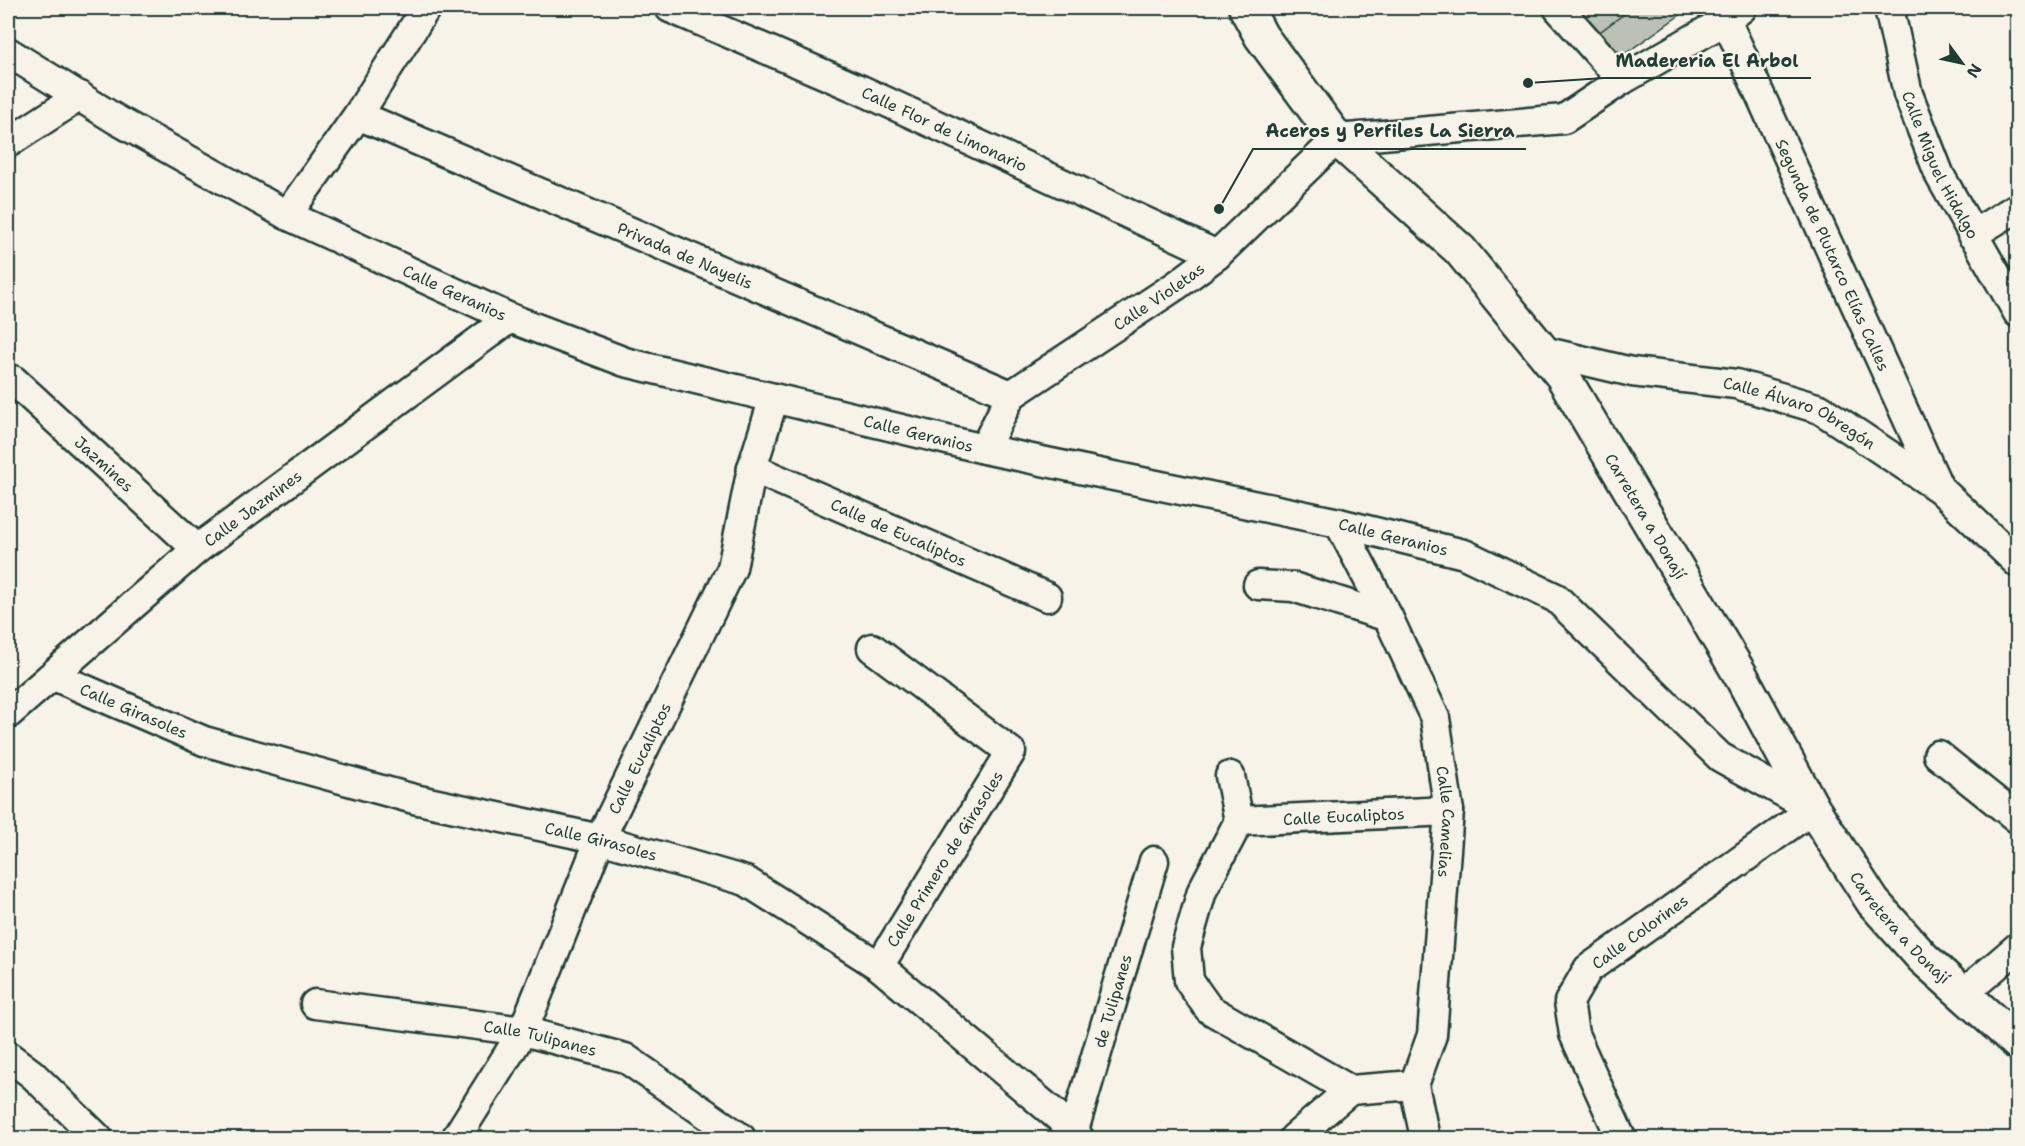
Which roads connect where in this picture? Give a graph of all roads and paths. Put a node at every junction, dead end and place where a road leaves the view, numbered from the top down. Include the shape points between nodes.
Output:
1 (426, 8) edge
2 (670, 8) edge
3 (1246, 8) edge
4 (1558, 8) edge
5 (1889, 8) edge
6 (1734, 14) edge
7 (8, 52) edge
8 (1622, 80) junction
9 (80, 96) junction
10 (358, 115) junction
11 (1337, 139) junction
12 (8, 143) edge
13 (2018, 207) edge
14 (287, 215) junction
15 (1972, 235) junction
16 (1217, 255) junction
17 (2018, 313) edge
18 (510, 318) junction
19 (1539, 350) junction
20 (13, 380) dead end
21 (1011, 395) junction
22 (774, 398) junction
23 (984, 449) junction
24 (752, 468) junction
25 (1940, 489) junction
26 (1339, 523) junction
27 (196, 549) junction
28 (2018, 563) edge
29 (1258, 585) dead end
30 (1047, 597) dead end
31 (1388, 617) junction
32 (883, 655) dead end
33 (54, 676) junction
34 (8, 714) edge
35 (1938, 755) dead end
36 (1230, 776) dead end
37 (1813, 809) junction
38 (1449, 811) junction
39 (2018, 819) edge
40 (1239, 821) junction
41 (600, 838) junction
42 (1154, 861) dead end
43 (2018, 947) edge
44 (879, 966) junction
45 (1963, 994) junction
46 (315, 1004) dead end
47 (524, 1031) junction
48 (2018, 1043) edge
49 (8, 1056) edge
50 (1414, 1085) junction
51 (1350, 1090) junction
52 (1074, 1136) edge
53 (98, 1138) edge
54 (456, 1138) edge
55 (741, 1138) edge
56 (1294, 1138) edge
57 (1425, 1138) edge
58 (1621, 1138) edge

1 - 10 street
2 - 16 street, Calle Flor de Limonario via 861,90
3 - 11 main road, Carretera a Donají via 1261,36
4 - 8 street
5 - 15 street, Calle Miguel Hidalgo via 1908,94 1940,176
6 - 8 street
6 - 25 street, Segunda de Plutarco Elías Calles
7 - 9 street, Calle Geranios
8 - 11 street via 1564,119
9 - 12 street
9 - 14 street, Calle Geranios
10 - 14 street
10 - 21 street, Privada de Nayelis
11 - 16 street, Calle Violetas
11 - 19 main road, Carretera a Donají via 1460,250
13 - 15 street
14 - 18 street, Calle Geranios
15 - 17 street, Calle Miguel Hidalgo
16 - 21 street, Calle Violetas
18 - 22 street, Calle Geranios via 625,362
18 - 27 street, Calle Jazmines
19 - 25 street, Calle Álvaro Obregón via 1632,372 1736,384 1820,409
19 - 37 main road, Carretera a Donají via 1562,375 1741,676
20 - 27 street, Jazmines
21 - 23 street, Calle Violetas
22 - 23 street, Calle Geranios
22 - 24 street, Calle Eucaliptos
23 - 26 street, Calle Geranios
24 - 30 street, Calle de Eucaliptos
24 - 41 street, Calle Eucaliptos via 732,568
25 - 28 street, Calle Álvaro Obregón
26 - 31 street, Calle Camelias
26 - 37 street, Calle Geranios via 1464,554 1556,598 1720,757
27 - 33 street, Calle Jazmines
29 - 31 street via 1293,587
31 - 38 street, Calle Camelias via 1435,718
32 - 44 street, Calle Primero de Girasoles via 1011,752
33 - 34 street, Calle Jazmines
33 - 41 street, Calle Girasoles via 204,741 414,799
35 - 39 street
36 - 40 street
37 - 45 main road, Carretera a Donají via 1873,902 1923,958
37 - 58 street, Calle Colorines via 1588,969 1569,1002 1574,1034
38 - 40 street, Calle Eucaliptos
38 - 50 street, Calle Camelias via 1432,1035
40 - 51 street via 1202,891 1186,946 1188,981 1209,1009
41 - 44 street, Calle Girasoles via 746,881
41 - 47 street, Calle Eucaliptos
42 - 52 street, de Tulipanes
43 - 45 street
44 - 52 street, Calle Girasoles
45 - 48 main road, Carretera a Donají
46 - 47 street, Calle Tulipanes
47 - 54 street, Calle Eucaliptos
47 - 55 street, Calle Tulipanes via 625,1058
49 - 53 street
50 - 51 street
50 - 57 street
51 - 56 street

